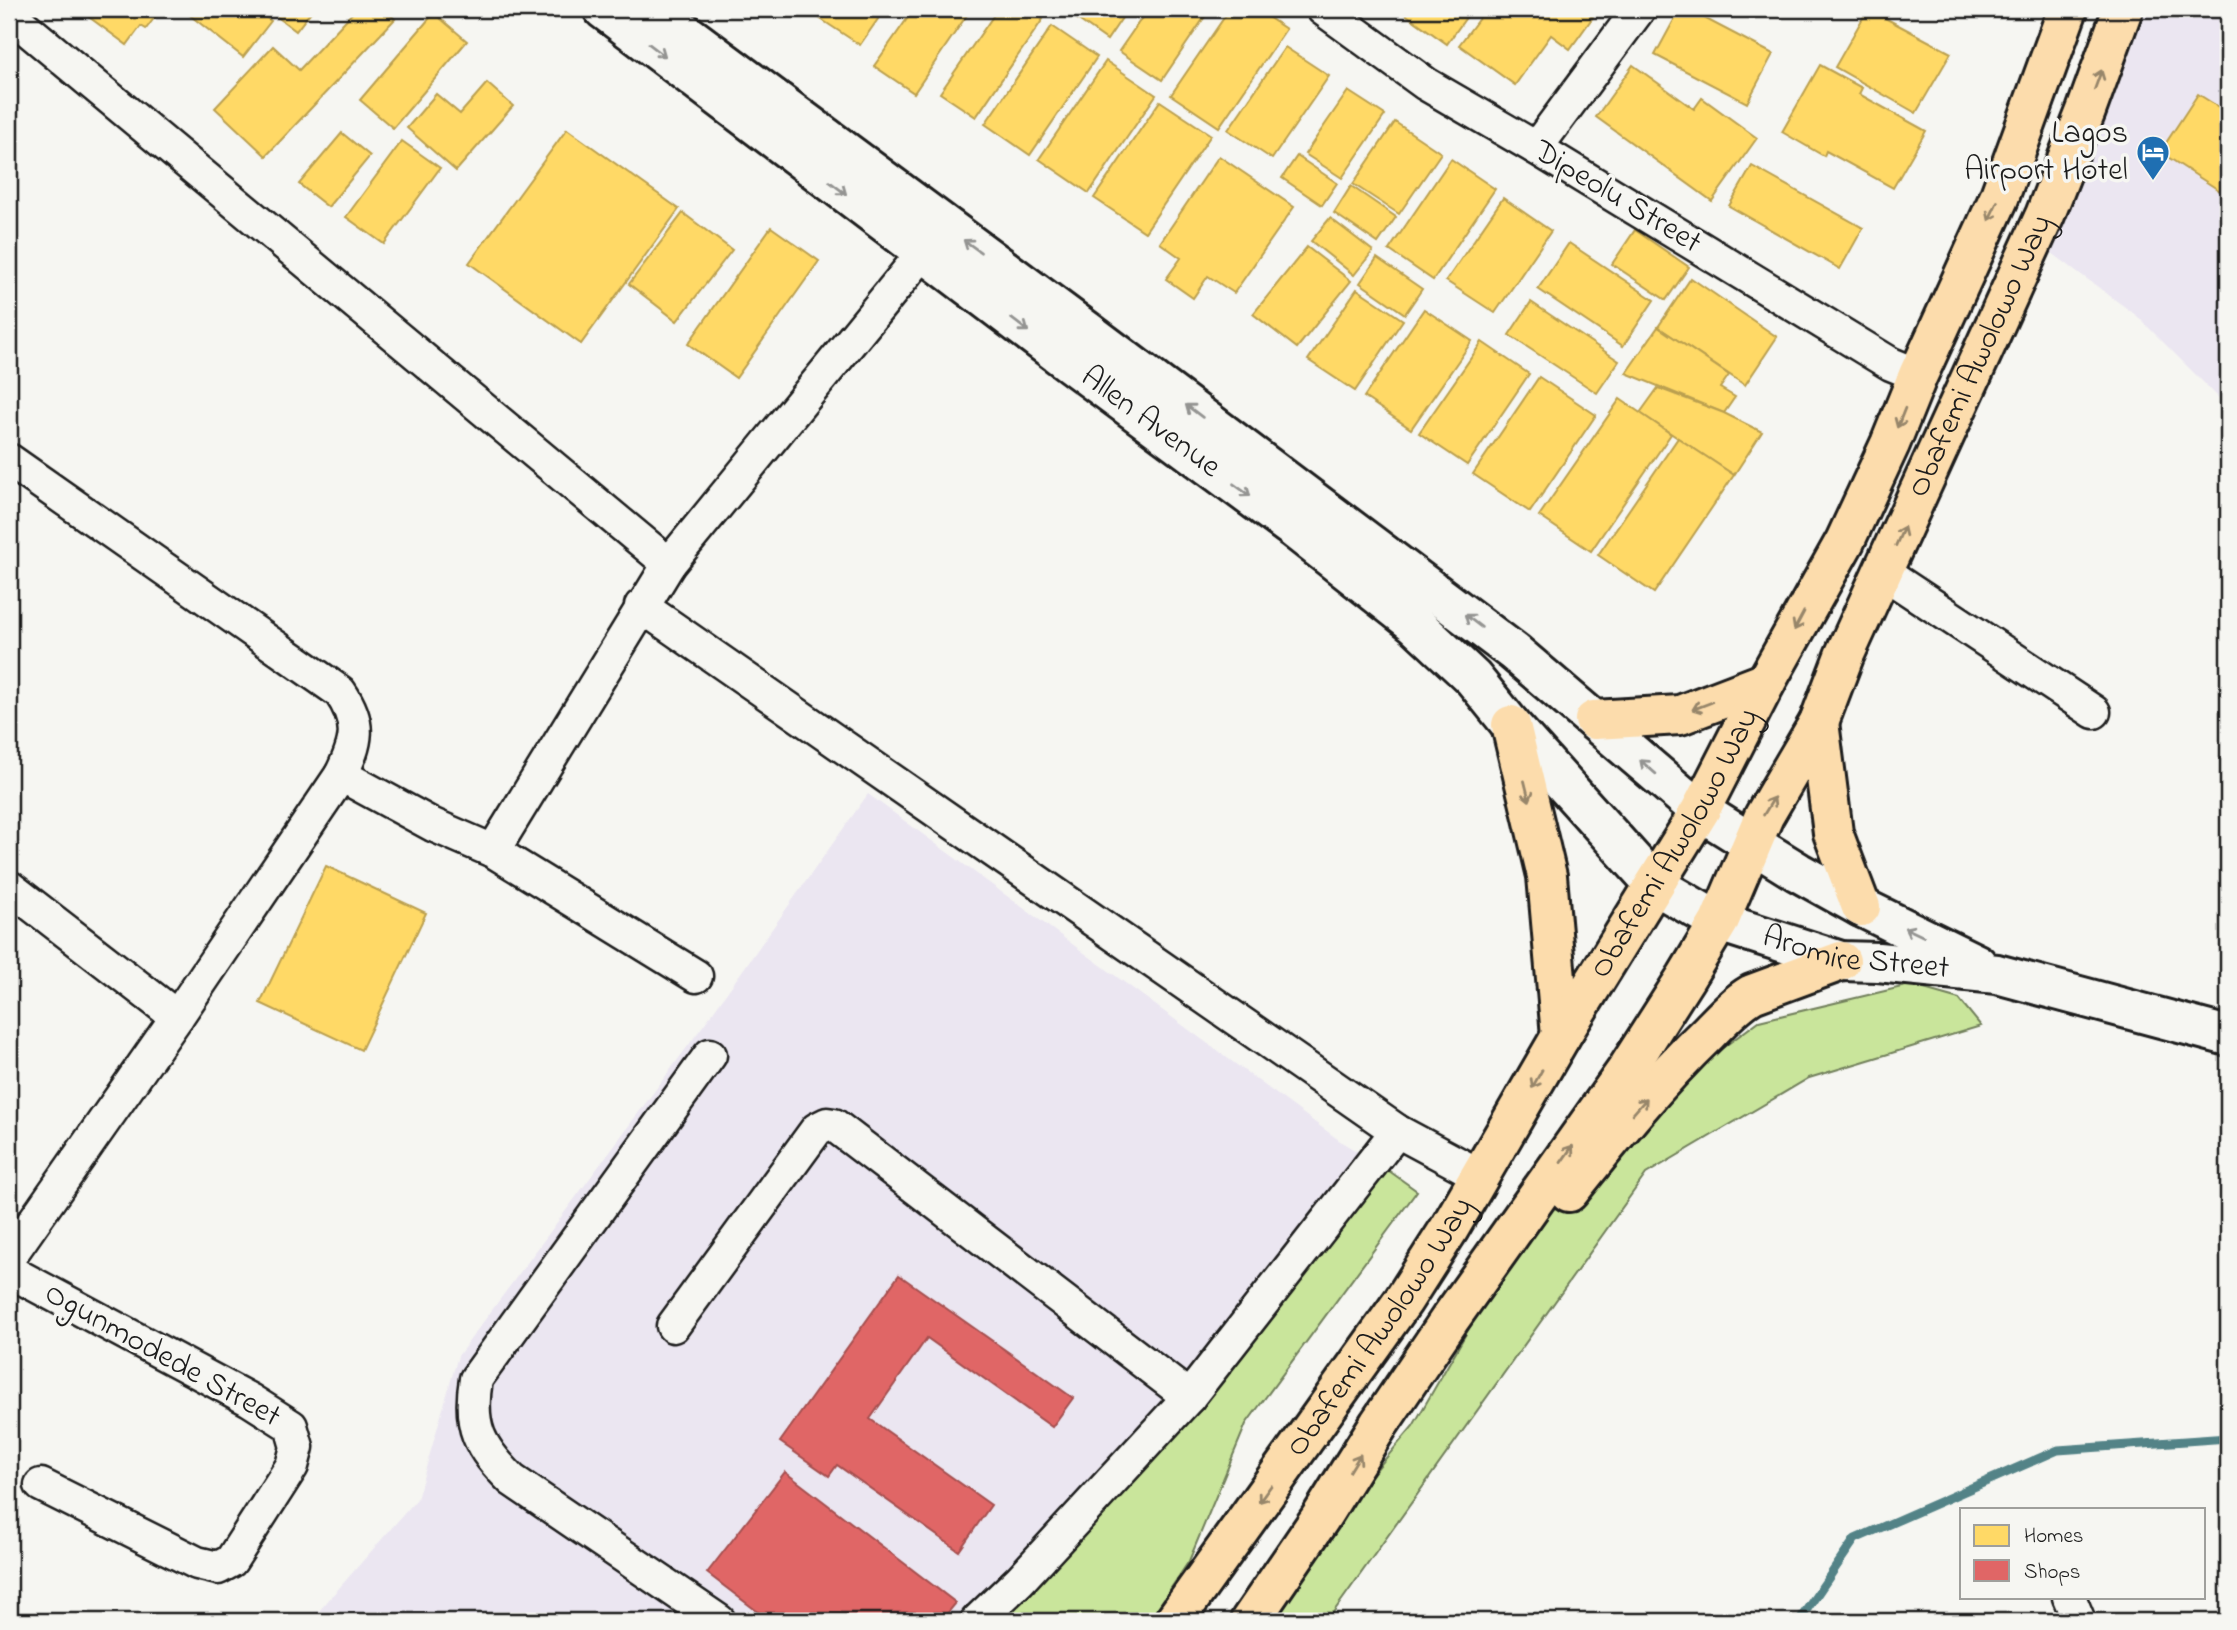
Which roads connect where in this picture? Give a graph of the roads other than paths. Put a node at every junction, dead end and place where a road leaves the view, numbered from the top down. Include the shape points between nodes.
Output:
1 (603, 9) edge
2 (653, 9) edge
3 (1323, 9) edge
4 (1639, 9) edge
5 (2068, 9) edge
6 (2123, 9) edge
7 (9, 14) edge
8 (1536, 148) junction
9 (923, 253) junction
10 (1918, 375) junction
11 (9, 460) edge
12 (669, 564) junction
13 (1884, 573) junction
14 (641, 607) junction
15 (1766, 682) junction
16 (2094, 712) dead end
17 (1594, 720) junction
18 (1819, 722) junction
19 (1511, 725) junction
20 (341, 775) junction
21 (1700, 811) junction
22 (1752, 844) junction
23 (493, 851) junction
24 (1655, 885) junction
25 (9, 887) edge
26 (1861, 907) junction
27 (1718, 922) junction
28 (1841, 961) junction
29 (1997, 974) junction
30 (696, 976) dead end
31 (177, 1017) junction
32 (1561, 1036) junction
33 (2228, 1036) edge
34 (710, 1055) dead end
35 (1397, 1131) junction
36 (1480, 1176) junction
37 (9, 1257) edge
38 (9, 1271) edge
39 (673, 1326) dead end
40 (1189, 1398) junction
41 (1379, 1424) junction
42 (41, 1485) dead end
43 (2069, 1598) edge
44 (1180, 1612) edge
45 (719, 1621) edge
46 (977, 1621) edge
47 (1250, 1621) edge
48 (2079, 1621) edge

1 -> 9 main road, Allen Avenue
17 -> 2 main road, Allen Avenue via 1514,652
3 - 8 street, Dipeolu Street via 1426,85
4 - 8 street
5 -> 10 main road, Obafemi Awolowo Way via 1999,198
13 -> 6 main road, Obafemi Awolowo Way via 2045,215
7 - 12 street
8 - 10 street, Dipeolu Street via 1891,364
9 - 12 street
9 -> 19 main road, Allen Avenue via 1415,624 1473,678
10 -> 15 main road, Obafemi Awolowo Way via 1845,541
11 - 20 street via 340,692 352,709 356,732
12 - 14 street
13 - 16 street
13 - 18 main road, Obafemi Awolowo Way
14 - 23 street
14 - 35 street
15 -> 17 main road via 1680,715
15 - 21 main road, Obafemi Awolowo Way
21 -> 17 main road, Allen Avenue
22 -> 18 main road, Obafemi Awolowo Way via 1763,816
18 - 26 main road via 1833,833
19 - 24 main road, Allen Avenue
19 -> 32 main road via 1547,876
20 - 23 street via 433,825
20 - 31 street
21 - 22 main road, Aromire Street
21 - 24 main road, Obafemi Awolowo Way
22 - 26 main road, Aromire Street
22 - 27 main road, Obafemi Awolowo Way
23 - 30 street
24 - 27 main road, Aromire Street
24 - 32 main road, Obafemi Awolowo Way
25 - 31 street
29 -> 26 main road, Aromire Street
27 - 28 main road, Aromire Street
41 -> 27 main road, Obafemi Awolowo Way via 1626,1071
28 - 29 main road, Aromire Street
41 -> 28 main road via 1636,1109 1692,1048 1752,994
29 - 33 main road, Aromire Street
31 - 37 street
32 -> 36 main road, Obafemi Awolowo Way
34 - 45 street via 476,1380 471,1404 476,1433 489,1457 512,1480
35 - 36 street
35 - 40 street
36 -> 44 main road, Obafemi Awolowo Way via 1403,1301
38 - 42 street, Ogunmodede Street via 250,1400 291,1426 297,1447 292,1466 231,1561 218,1568 197,1563
39 - 40 street via 817,1129 827,1124
40 - 46 street
47 -> 41 main road, Obafemi Awolowo Way
43 - 48 street

